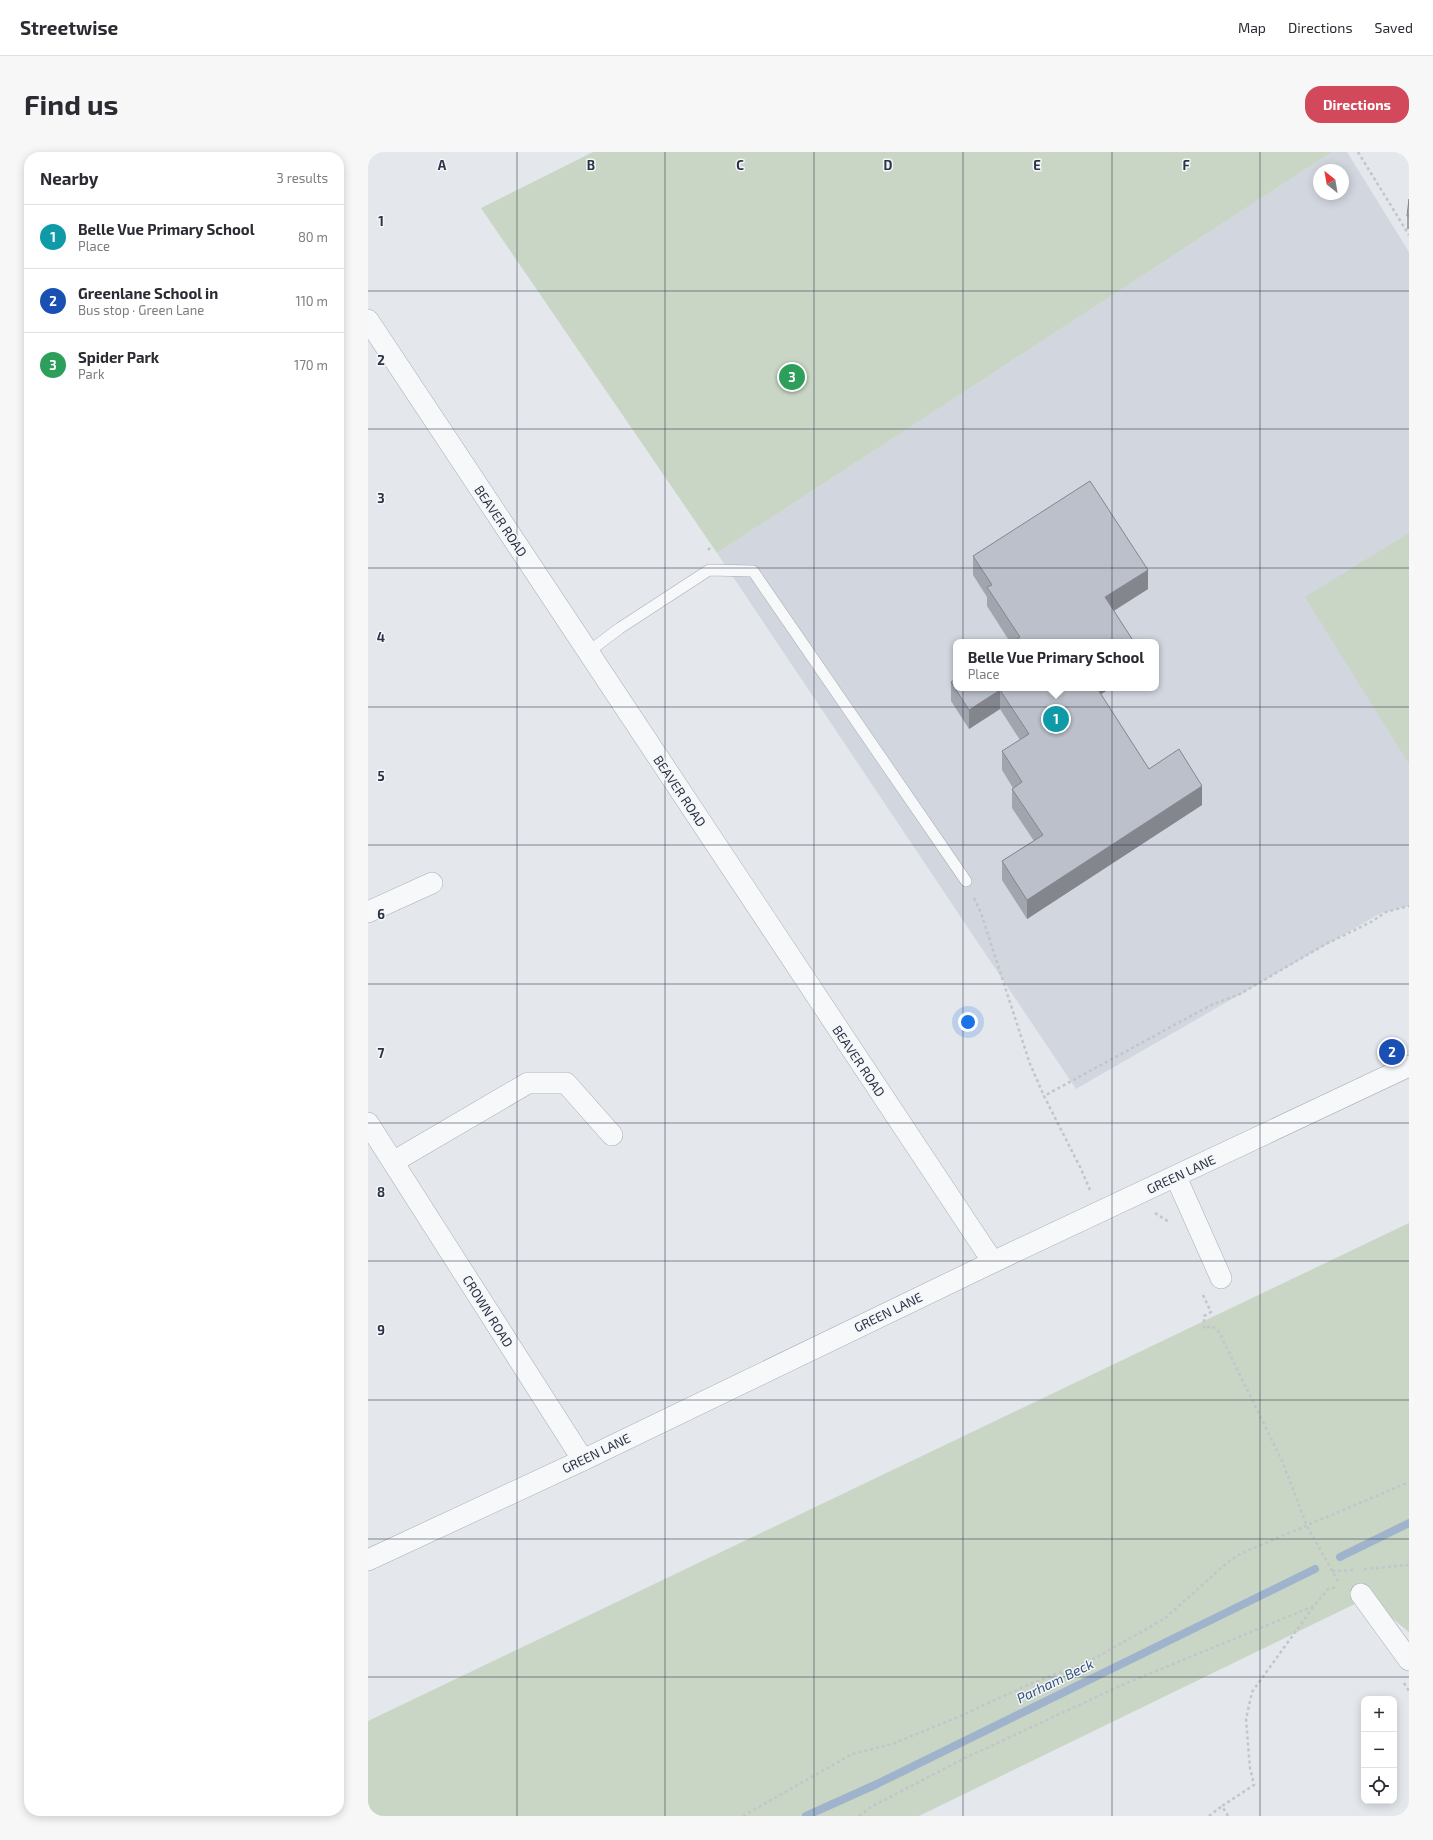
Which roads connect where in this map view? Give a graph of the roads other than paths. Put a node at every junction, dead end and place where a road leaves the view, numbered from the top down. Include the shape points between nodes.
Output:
1 (368, 320) edge
2 (588, 652) junction
3 (966, 881) road end
4 (432, 883) dead end
5 (368, 912) edge
6 (1409, 1066) edge
7 (368, 1123) edge
8 (612, 1135) dead end
9 (393, 1162) junction
10 (1176, 1177) junction
11 (992, 1262) junction
12 (1221, 1278) dead end
13 (582, 1460) junction
14 (368, 1560) edge
15 (1361, 1594) dead end
16 (1409, 1660) edge

1 - 2 street, BEAVER ROAD
2 - 3 lane via 709,570 753,571
2 - 11 street, BEAVER ROAD
4 - 5 street
6 - 10 street, GREEN LANE
7 - 9 street, CROWN ROAD
8 - 9 street via 566,1083 528,1083
9 - 13 street, CROWN ROAD
10 - 11 street, GREEN LANE
10 - 12 street
11 - 13 street, GREEN LANE
13 - 14 street, GREEN LANE
15 - 16 street

